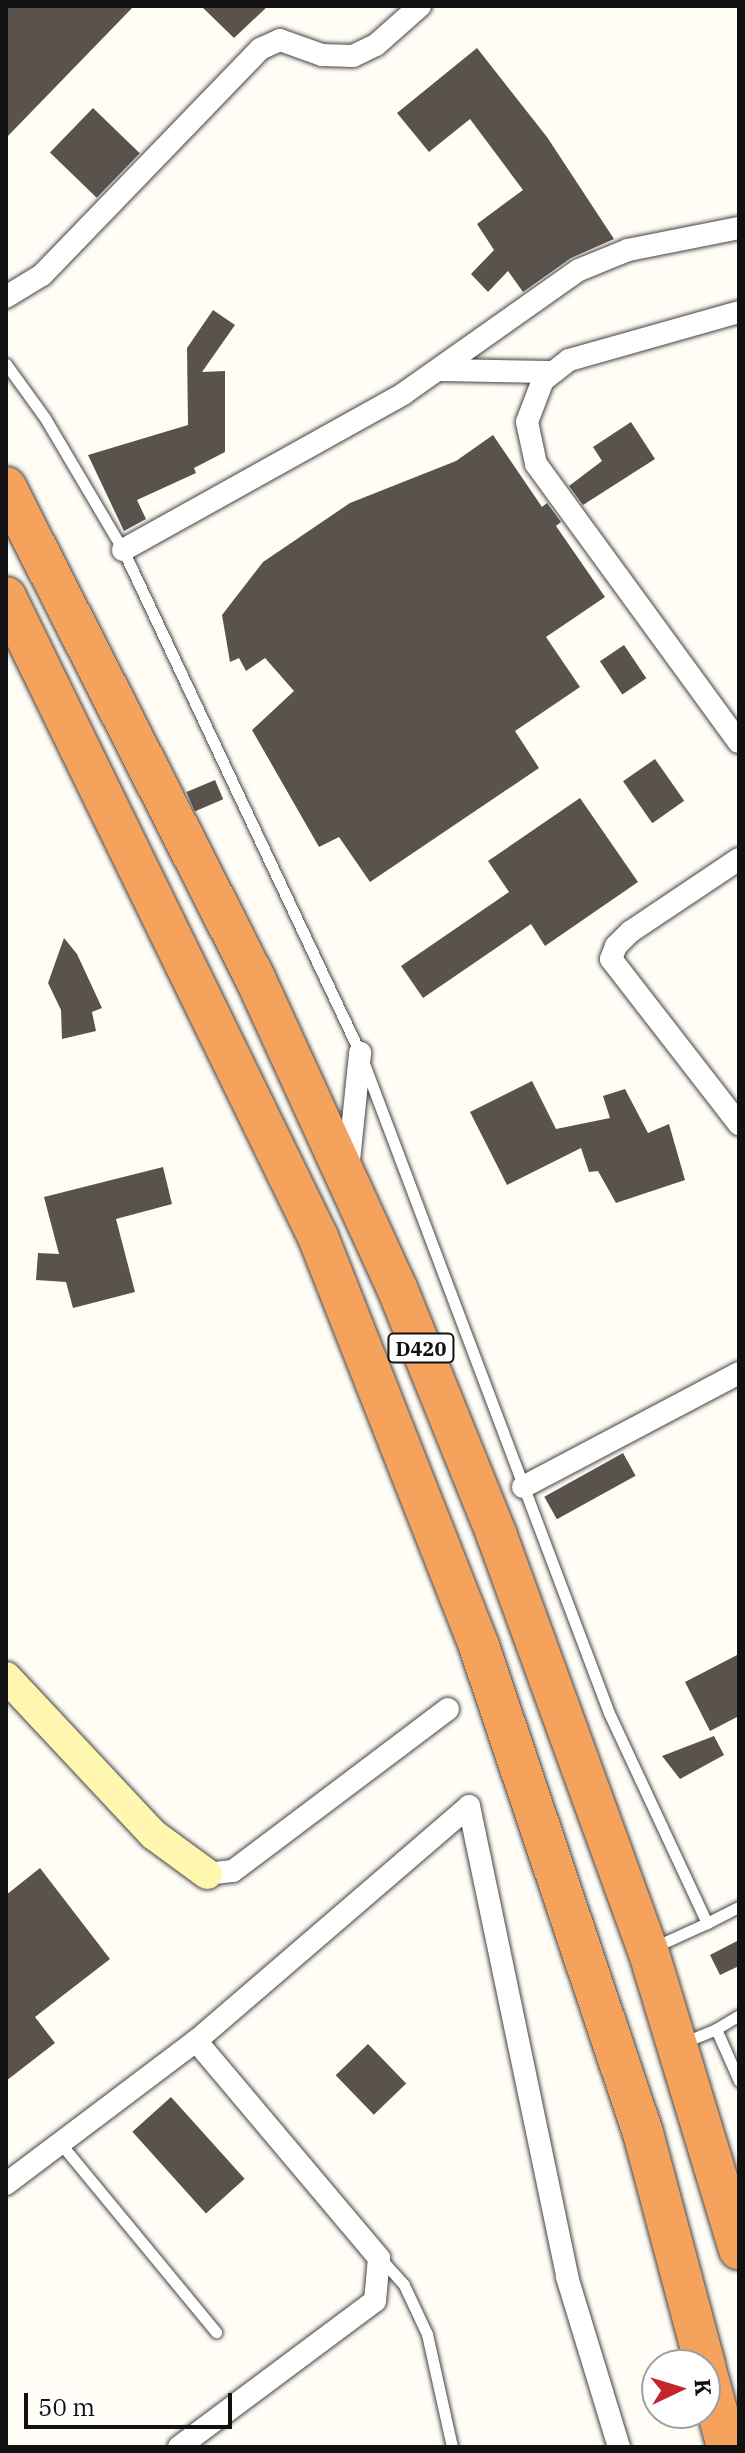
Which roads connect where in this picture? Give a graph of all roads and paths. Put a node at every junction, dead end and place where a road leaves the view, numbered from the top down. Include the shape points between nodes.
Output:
1 (420, 6) edge
2 (739, 228) edge
3 (6, 297) edge
4 (739, 312) edge
5 (6, 364) edge
6 (441, 370) junction
7 (550, 372) junction
8 (6, 487) edge
9 (123, 550) junction
10 (6, 597) edge
11 (739, 742) edge
12 (739, 859) edge
13 (360, 1053) junction
14 (739, 1124) edge
15 (347, 1179) junction
16 (739, 1373) edge
17 (523, 1487) junction
18 (6, 1677) edge
19 (448, 1709) dead end
20 (207, 1874) joint
21 (739, 1907) edge
22 (707, 1923) junction
23 (648, 1950) junction
24 (739, 2015) edge
25 (716, 2029) junction
26 (196, 2041) junction
27 (678, 2045) junction
28 (739, 2081) edge
29 (61, 2144) junction
30 (6, 2184) edge
31 (739, 2249) edge
32 (379, 2258) junction
33 (216, 2332) dead end
34 (700, 2349) edge
35 (721, 2425) edge
36 (179, 2447) edge
37 (452, 2447) edge
38 (619, 2447) edge
39 (727, 2447) edge

1 - 3 street via 386,38 353,56 322,55 280,40 260,49 42,275
2 - 6 street via 628,250 579,270
4 - 7 street via 582,355
5 - 9 lane via 67,452
6 - 7 street
6 - 9 street
7 - 11 street via 536,391 527,422 536,464
8 - 15 highway, D420 via 255,978
9 - 13 lane
10 - 34 highway, D420 via 324,1252 479,1646 643,2133
12 - 14 street via 630,932 611,959
13 - 15 street
13 - 17 lane
15 - 23 highway, D420 via 497,1536
16 - 17 street
17 - 22 lane via 609,1713
18 - 20 street via 154,1835
19 - 20 street via 233,1871
21 - 22 lane
22 - 23 lane
23 - 27 highway, D420
24 - 25 lane
25 - 27 lane
25 - 28 lane
26 - 29 street
26 - 32 street
26 - 38 street via 469,1806 567,2277
27 - 31 highway, D420
29 - 30 street
29 - 33 lane
32 - 36 street via 375,2301
32 - 37 lane via 404,2285 427,2334 440,2413
35 - 39 highway, D420

